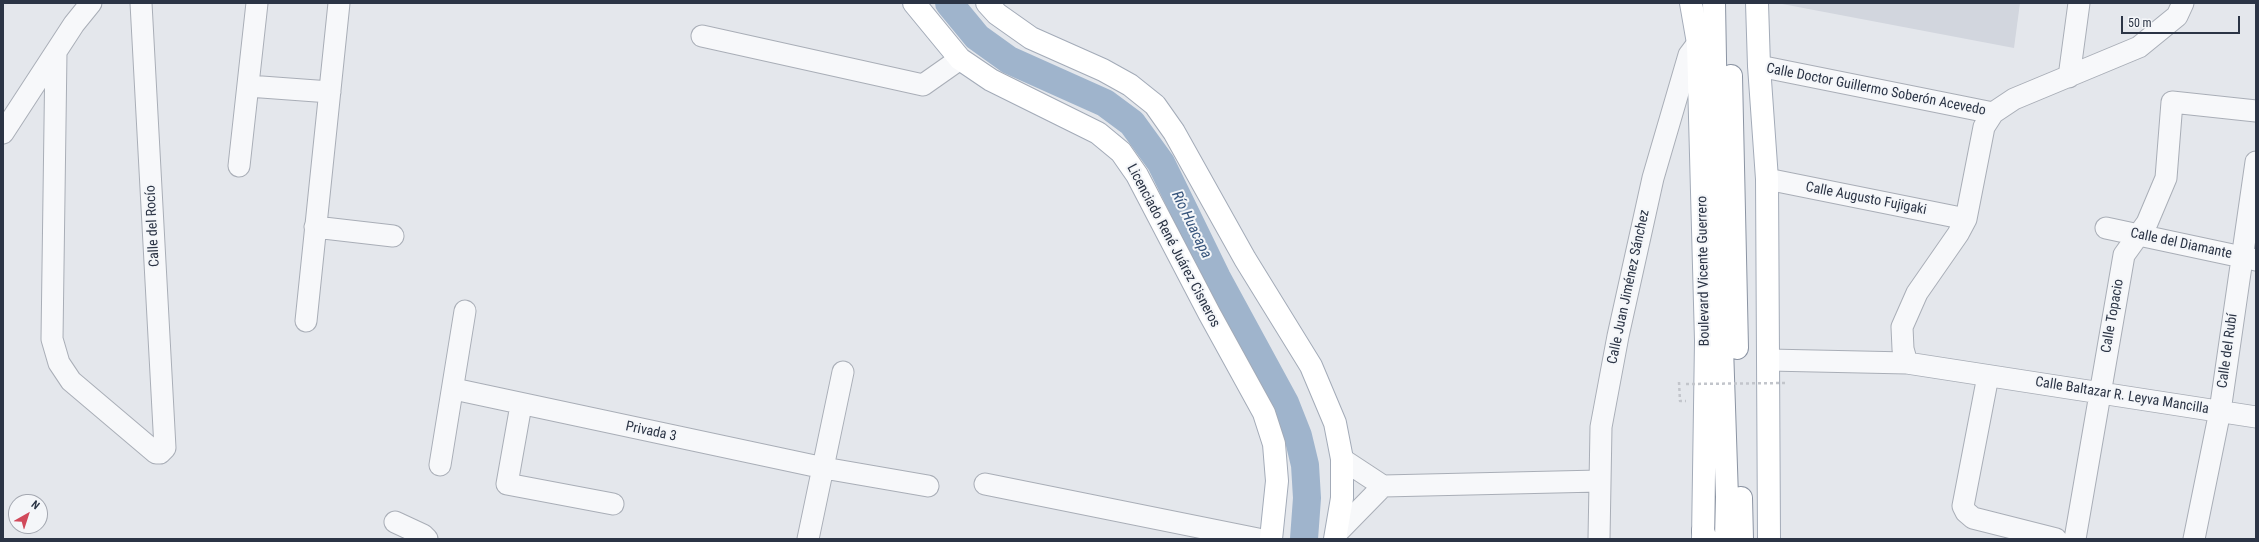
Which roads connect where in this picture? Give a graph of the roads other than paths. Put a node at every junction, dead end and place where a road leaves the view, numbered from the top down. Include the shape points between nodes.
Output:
1 (91, 3) edge
2 (141, 3) edge
3 (257, 3) edge
4 (339, 3) edge
5 (914, 3) edge
6 (987, 3) edge
7 (1691, 3) edge
8 (1714, 3) edge
9 (1729, 3) edge
10 (1757, 3) edge
11 (2079, 3) edge
12 (2183, 3) edge
13 (702, 36) dead end
14 (1698, 43) junction
15 (56, 52) junction
16 (960, 58) junction
17 (1759, 66) junction
18 (2069, 77) junction
19 (248, 86) junction
20 (330, 92) junction
21 (2256, 111) edge
22 (1993, 113) junction
23 (3, 134) edge
24 (2256, 162) edge
25 (239, 166) dead end
26 (1767, 179) junction
27 (1966, 219) junction
28 (315, 227) junction
29 (2106, 228) dead end
30 (2139, 234) junction
31 (393, 236) dead end
32 (2248, 259) edge
33 (465, 311) dead end
34 (306, 321) dead end
35 (1769, 360) junction
36 (1907, 364) junction
37 (843, 372) dead end
38 (1988, 376) junction
39 (454, 390) junction
40 (2100, 392) junction
41 (521, 405) junction
42 (2220, 410) junction
43 (2256, 417) edge
44 (1342, 459) junction
45 (440, 465) dead end
46 (824, 468) junction
47 (1599, 481) junction
48 (985, 484) dead end
49 (928, 486) dead end
50 (1383, 486) junction
51 (613, 504) dead end
52 (395, 522) dead end
53 (1336, 536) edge
54 (1704, 536) edge
55 (427, 539) edge
56 (808, 539) edge
57 (1258, 539) edge
58 (1271, 539) edge
59 (1599, 539) edge
60 (1726, 539) edge
61 (1742, 539) edge
62 (1769, 539) edge
63 (2056, 539) edge
64 (2075, 539) edge
65 (2194, 539) edge

1 - 15 street
2 - 15 street, Calle del Rocío via 165,448 160,453 156,453 71,381 59,363 52,339
3 - 19 street
4 - 20 street
5 - 16 main road, Licenciado René Juárez Cisneros
6 - 44 main road via 997,14 1031,38 1110,74 1130,85 1154,105 1174,132 1245,260 1311,366 1335,423
7 - 14 main road, Boulevard Vicente Guerrero
8 - 60 main road, Boulevard Vicente Guerrero
9 - 61 main road
10 - 17 main road
11 - 18 street
12 - 18 street via 2177,16 2139,47
13 - 16 street via 923,85
14 - 47 street, Calle Juan Jiménez Sánchez via 1689,55 1653,178 1600,427
14 - 54 main road, Boulevard Vicente Guerrero via 1706,340
15 - 23 street
16 - 58 main road, Licenciado René Juárez Cisneros via 991,80 1098,133 1121,152 1137,175 1205,307 1264,412 1274,444 1277,481
17 - 22 street, Calle Doctor Guillermo Soberón Acevedo
17 - 26 main road
18 - 22 street via 2014,99
19 - 20 street
19 - 25 street
20 - 28 street
21 - 30 street, Calle Topacio via 2172,102 2166,178 2156,205
22 - 27 street via 1984,127
24 - 32 street, Calle del Rubí
26 - 27 street, Calle Augusto Fujigaki
26 - 35 main road
27 - 36 street via 1917,293 1902,327
28 - 31 street
28 - 34 street
29 - 30 street, Calle del Diamante
30 - 32 street, Calle del Diamante
30 - 40 street, Calle Topacio via 2124,255
32 - 42 street, Calle del Rubí
33 - 39 street
35 - 36 street, Calle Baltazar R. Leyva Mancilla
35 - 62 main road
36 - 38 street, Calle Baltazar R. Leyva Mancilla
37 - 46 street
38 - 40 street, Calle Baltazar R. Leyva Mancilla
38 - 63 street via 1963,506 1973,518
39 - 41 street, Privada 3
39 - 45 street
40 - 42 street, Calle Baltazar R. Leyva Mancilla
40 - 64 street, Calle Topacio
41 - 46 street, Privada 3
41 - 51 street via 507,484
42 - 43 street, Calle Baltazar R. Leyva Mancilla
42 - 65 street, Calle del Rubí
44 - 50 street
44 - 53 main road via 1342,498
46 - 49 street, Privada 3
46 - 56 street
47 - 50 street
47 - 59 street, Calle Juan Jiménez Sánchez
48 - 57 street
50 - 53 street
52 - 55 street

